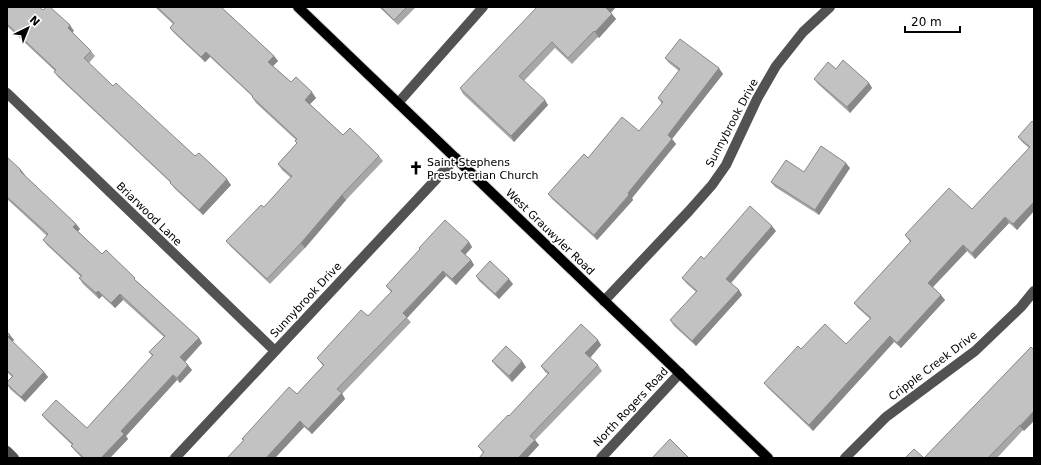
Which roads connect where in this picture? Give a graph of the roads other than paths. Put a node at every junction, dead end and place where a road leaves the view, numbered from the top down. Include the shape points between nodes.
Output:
1 (298, 7) edge
2 (483, 7) edge
3 (830, 7) edge
4 (7, 93) edge
5 (398, 103) junction
6 (456, 158) junction
7 (1034, 291) edge
8 (604, 301) junction
9 (275, 351) junction
10 (680, 373) junction
11 (7, 451) edge
12 (14, 458) edge
13 (175, 458) edge
14 (601, 458) edge
15 (768, 458) edge
16 (845, 458) edge

1 - 5 main road, West Grauwyler Road
2 - 5 street
3 - 8 street, Sunnybrook Drive via 803,32 776,66 726,165 712,185
4 - 9 street, Briarwood Lane
5 - 6 main road, West Grauwyler Road
6 - 8 main road, West Grauwyler Road
6 - 9 street, Sunnybrook Drive
7 - 16 street, Cripple Creek Drive via 980,347 886,417
8 - 10 main road, West Grauwyler Road
9 - 13 street, Sunnybrook Drive
10 - 14 street, North Rogers Road
10 - 15 main road, West Grauwyler Road
11 - 12 street

